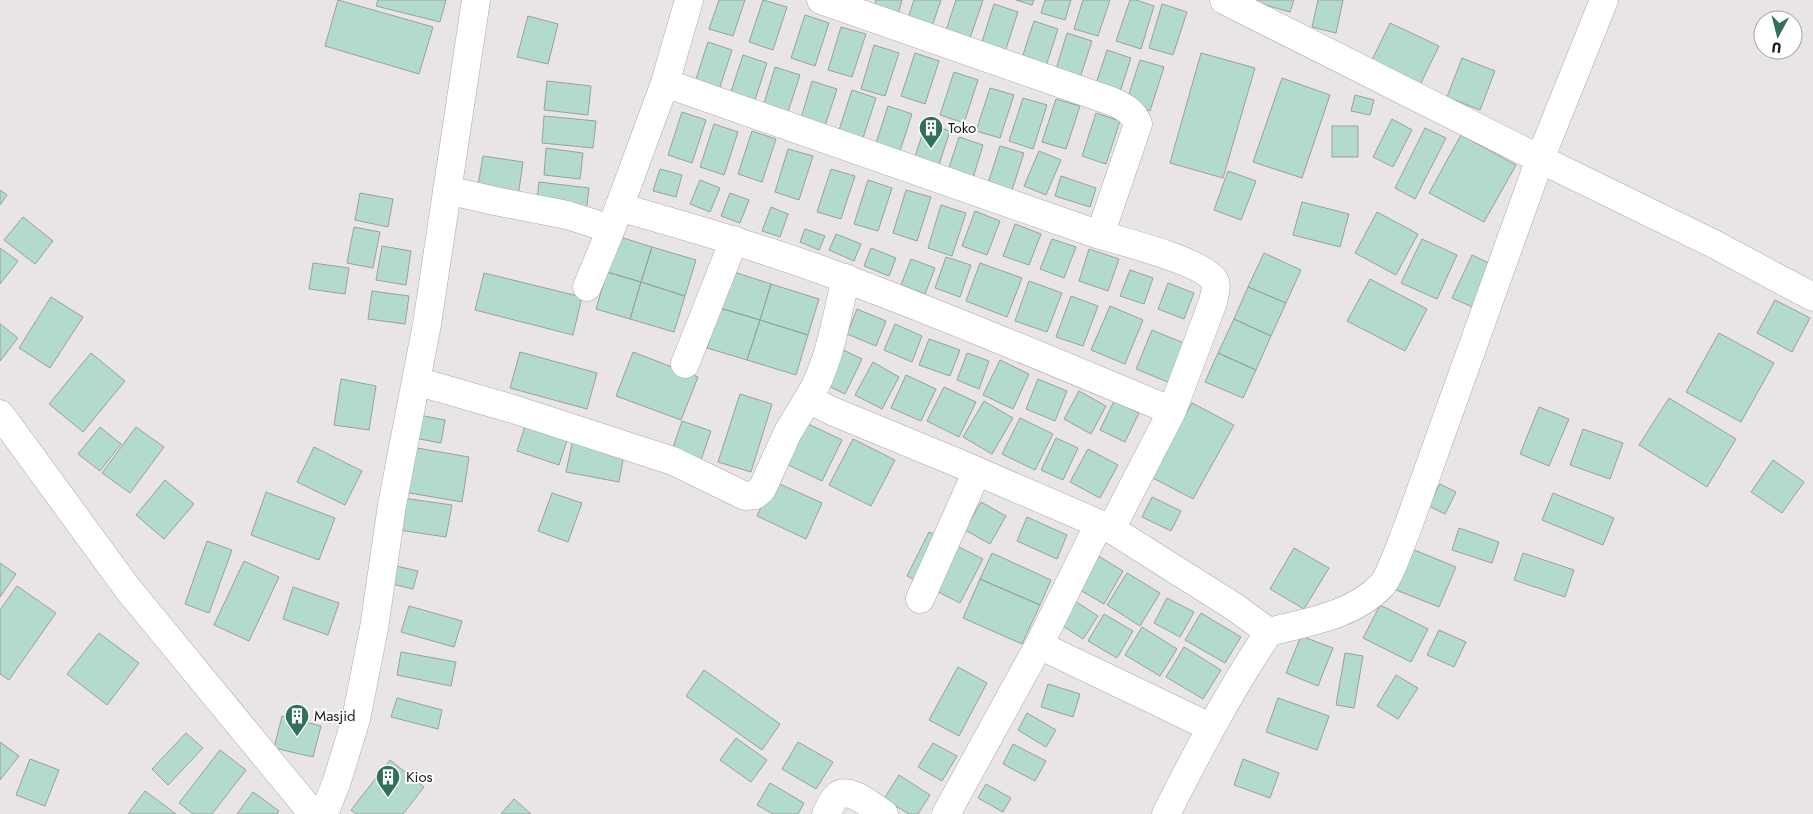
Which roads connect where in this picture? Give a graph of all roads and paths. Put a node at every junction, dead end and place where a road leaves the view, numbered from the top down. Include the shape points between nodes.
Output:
1 (476, 0) edge
2 (689, 0) edge
3 (821, 0) edge
4 (1224, 0) edge
5 (1604, 0) edge
6 (665, 83) junction
7 (1540, 159) junction
8 (447, 190) junction
9 (615, 218) junction
10 (1100, 235) junction
11 (734, 240) junction
12 (846, 278) junction
13 (587, 287) dead end
14 (1813, 297) edge
15 (685, 364) dead end
16 (416, 380) junction
17 (808, 399) junction
18 (1172, 411) junction
19 (0, 414) edge
20 (977, 471) junction
21 (1105, 527) junction
22 (920, 599) dead end
23 (1269, 632) junction
24 (1039, 645) junction
25 (1210, 727) junction
26 (313, 814) edge
27 (324, 814) edge
28 (826, 814) edge
29 (884, 814) edge
30 (946, 814) edge
31 (1166, 814) edge

1 - 8 street
2 - 6 street
3 - 10 street via 1128,109 1138,124
4 - 7 street
5 - 7 street
6 - 9 street
6 - 10 street
7 - 14 street via 1714,244
7 - 23 street via 1407,529 1383,584 1343,612
8 - 9 street via 567,215
8 - 16 street via 428,324
9 - 11 street
9 - 13 street
10 - 18 street via 1188,263 1214,279 1213,302
11 - 12 street
11 - 15 street
12 - 17 street via 825,359
12 - 18 street
16 - 17 street via 673,461 745,496 762,490 788,432
16 - 27 street via 356,719
17 - 20 street
18 - 21 street
19 - 26 street via 128,589
20 - 21 street
20 - 22 street
21 - 23 street
21 - 24 street
23 - 25 street
24 - 25 street
24 - 30 street
25 - 31 street
28 - 29 street via 837,796 845,793 854,795

